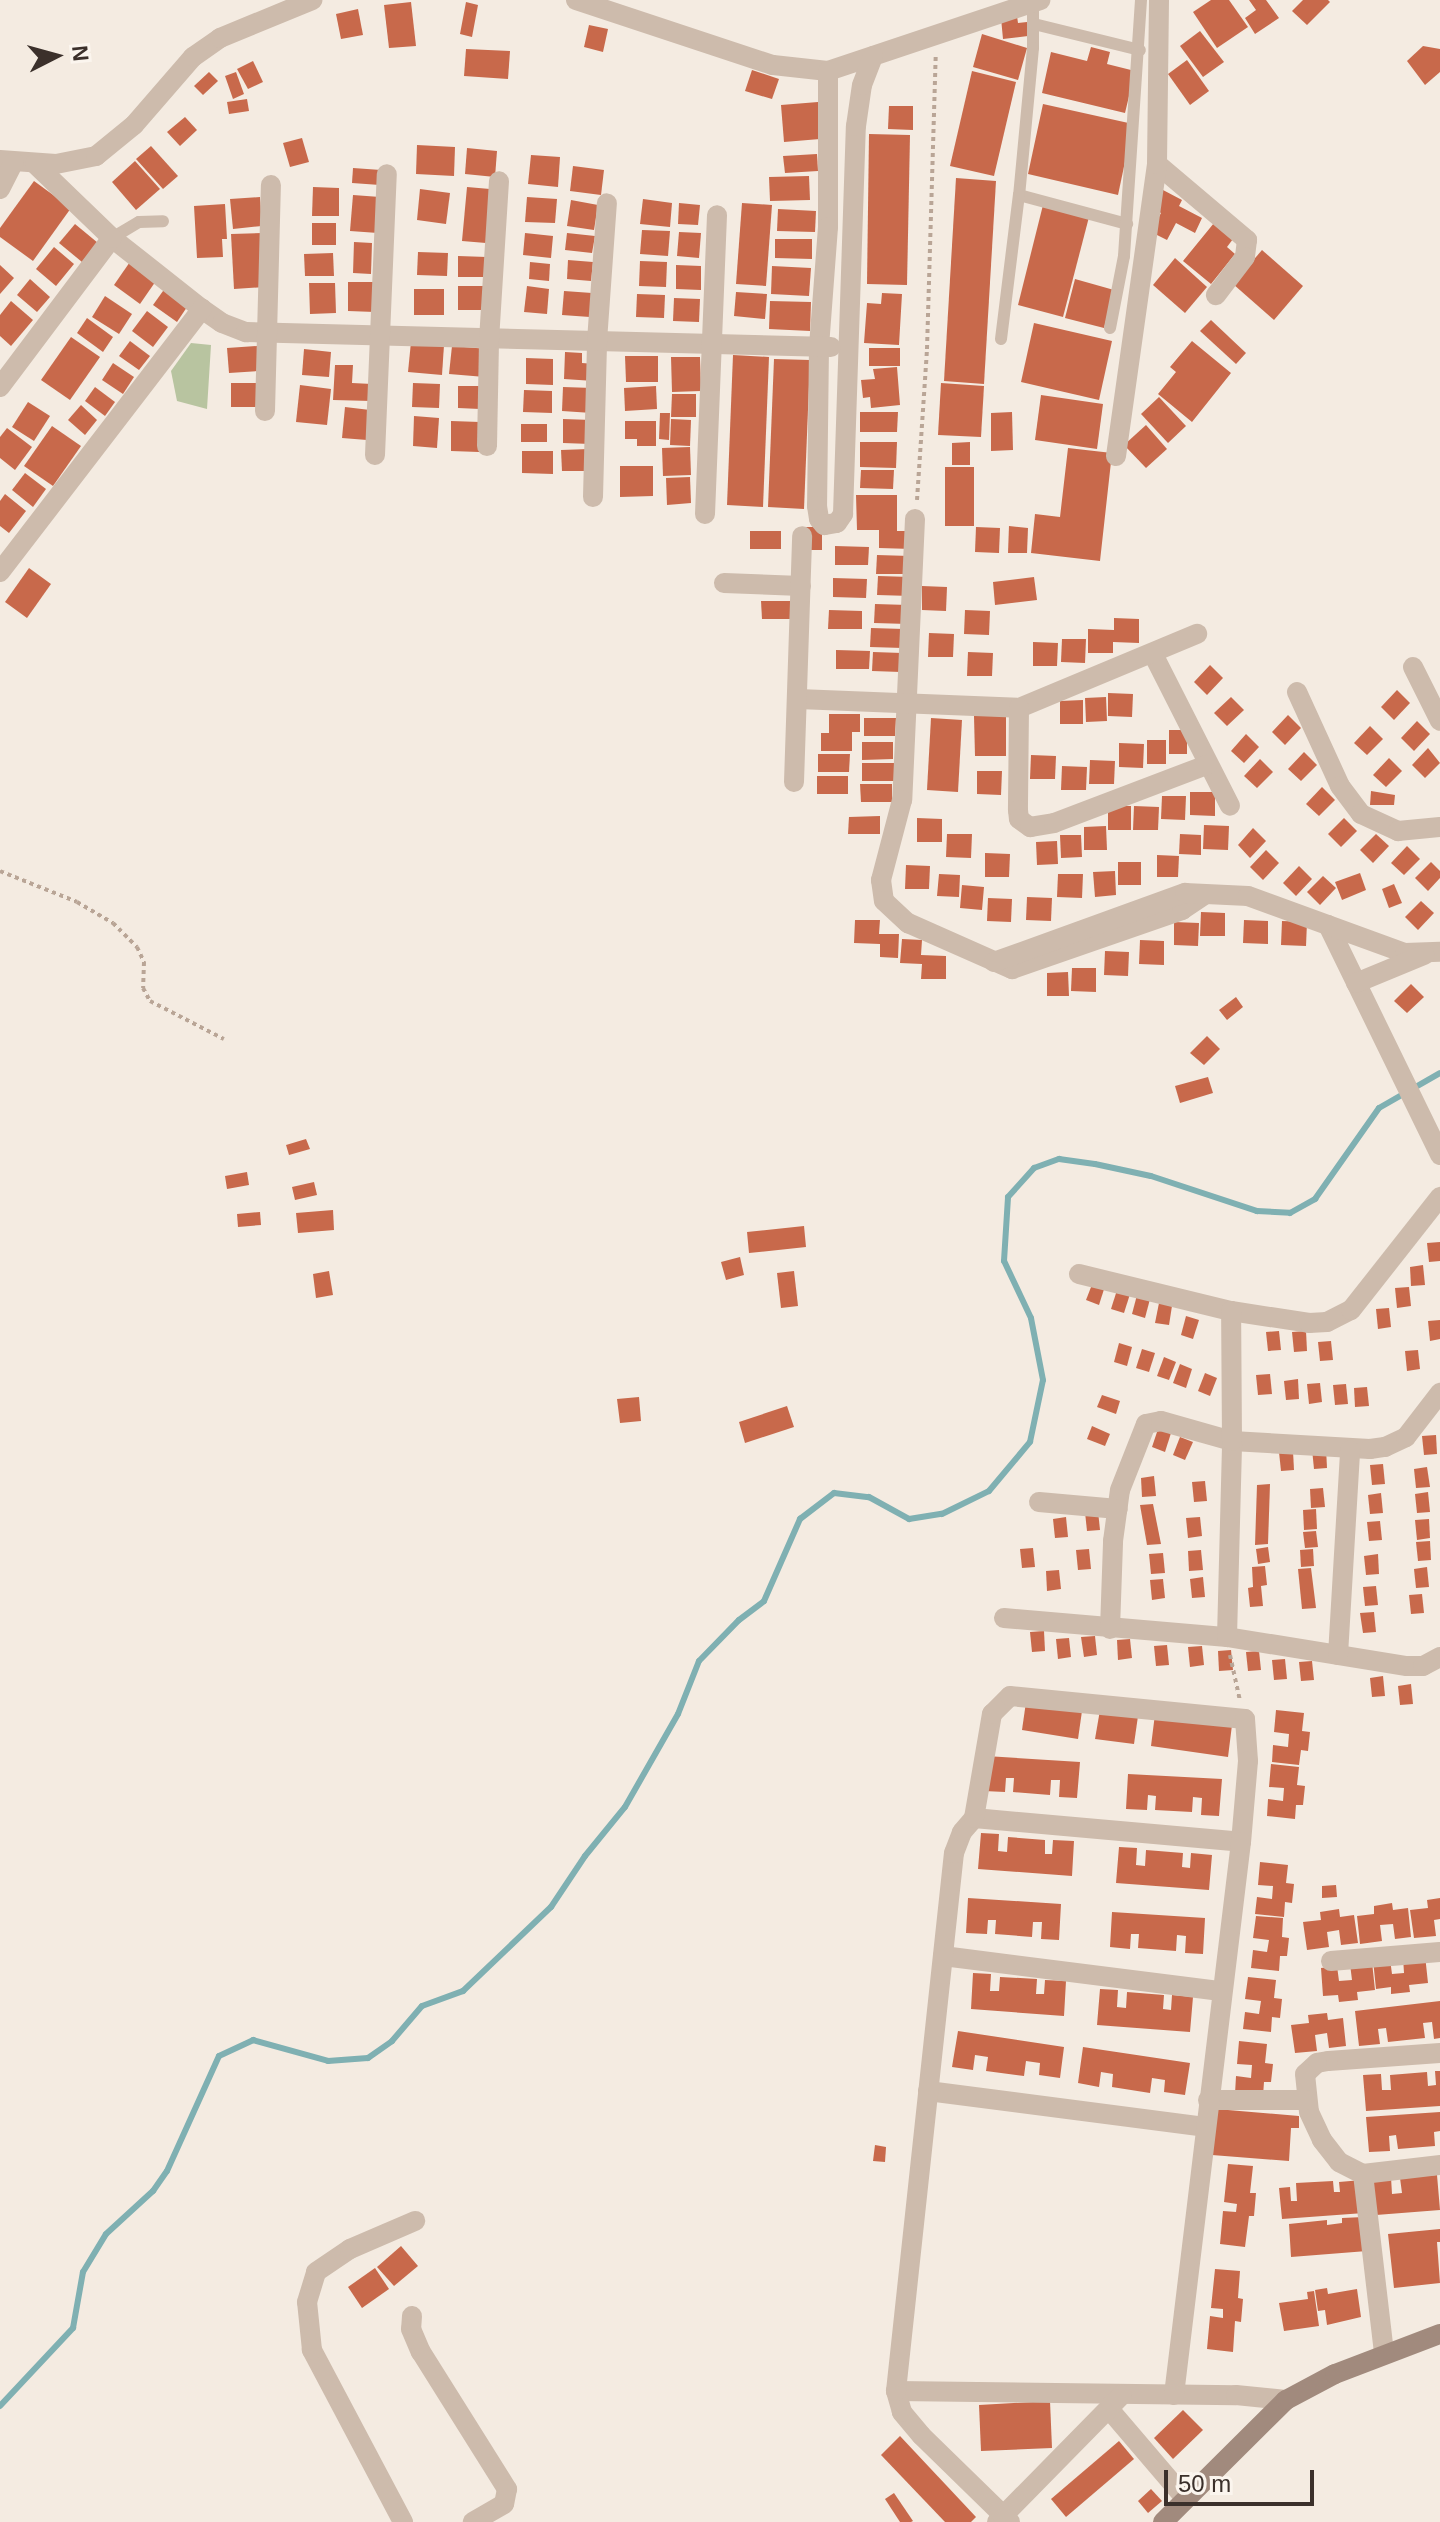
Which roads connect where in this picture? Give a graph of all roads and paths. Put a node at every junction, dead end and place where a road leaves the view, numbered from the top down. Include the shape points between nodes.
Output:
1 (312, 0) edge
2 (576, 0) edge
3 (1141, 0) edge
4 (1159, 0) edge
5 (1036, 1) edge
6 (1034, 24) junction
7 (936, 35) junction
8 (1140, 50) junction
9 (873, 56) junction
10 (828, 71) junction
11 (16, 162) edge
12 (1157, 164) junction
13 (387, 174) dead end
14 (499, 181) dead end
15 (271, 185) dead end
16 (0, 189) edge
17 (1019, 195) junction
18 (607, 203) dead end
19 (717, 215) dead end
20 (163, 221) dead end
21 (1127, 224) junction
22 (112, 238) junction
23 (1216, 295) dead end
24 (202, 309) junction
25 (1110, 328) dead end
26 (267, 333) junction
27 (378, 336) junction
28 (1001, 339) dead end
29 (489, 340) junction
30 (597, 341) junction
31 (712, 345) junction
32 (847, 346) junction
33 (819, 347) junction
34 (0, 387) edge
35 (265, 411) dead end
36 (487, 446) dead end
37 (375, 455) dead end
38 (1116, 456) dead end
39 (593, 497) dead end
40 (705, 514) dead end
41 (915, 519) joint
42 (802, 536) dead end
43 (0, 572) edge
44 (724, 583) dead end
45 (801, 586) junction
46 (1197, 634) dead end
47 (1153, 654) junction
48 (1413, 667) dead end
49 (1297, 692) dead end
50 (798, 699) junction
51 (905, 704) junction
52 (1019, 708) junction
53 (1440, 721) edge
54 (1207, 765) junction
55 (794, 782) dead end
56 (1230, 806) dead end
57 (1440, 827) edge
58 (0, 871) edge
59 (1328, 925) junction
60 (1432, 954) edge
61 (1356, 983) junction
62 (224, 1039) dead end
63 (1440, 1155) edge
64 (1440, 1197) edge
65 (1079, 1274) dead end
66 (1231, 1311) junction
67 (1440, 1393) edge
68 (1232, 1441) junction
69 (1350, 1450) junction
70 (1039, 1502) dead end
71 (1118, 1509) junction
72 (1004, 1618) dead end
73 (1110, 1629) junction
74 (1227, 1637) junction
75 (1338, 1655) junction
76 (1440, 1657) edge
77 (1245, 1719) junction
78 (974, 1818) junction
79 (1241, 1842) junction
80 (1440, 1952) edge
81 (943, 1956) junction
82 (1331, 1961) dead end
83 (1221, 1991) junction
84 (1440, 2053) edge
85 (928, 2091) junction
86 (1208, 2100) junction
87 (1307, 2100) junction
88 (1205, 2127) junction
89 (1440, 2165) edge
90 (1363, 2174) junction
91 (415, 2221) dead end
92 (412, 2316) dead end
93 (1440, 2334) edge
94 (1384, 2354) junction
95 (896, 2391) junction
96 (1174, 2395) junction
97 (1286, 2400) junction
98 (1116, 2402) junction
99 (1186, 2499) junction
100 (1003, 2520) edge
101 (403, 2522) edge
102 (473, 2522) edge
103 (1163, 2522) edge

1 - 11 street via 211,44 178,72 134,125 96,156 56,164
2 - 10 street via 773,65
3 - 8 lane
4 - 12 street
5 - 6 lane
5 - 7 street
6 - 8 lane
6 - 17 lane
7 - 9 street
7 - 41 path via 927,349
8 - 21 lane
9 - 10 street
9 - 32 street via 857,105
10 - 33 street via 828,227
11 - 16 street
11 - 22 street
12 - 23 street via 1247,240 1245,257
12 - 38 street
13 - 27 street
14 - 29 street
15 - 26 street
17 - 21 lane
17 - 28 lane
18 - 30 street
19 - 31 street
20 - 22 lane via 139,222
21 - 25 lane
22 - 24 street
22 - 34 street
24 - 26 street via 237,330
24 - 43 street
26 - 27 street
26 - 35 street
27 - 29 street
27 - 37 street
29 - 30 street
29 - 36 street
30 - 31 street
30 - 39 street
31 - 33 street
31 - 40 street
32 - 33 street
32 - 33 street via 843,514 837,523 824,525 817,506
41 - 51 street
42 - 45 street
44 - 45 street
45 - 50 street
46 - 47 street
47 - 52 street
47 - 54 street
48 - 53 street
49 - 57 street via 1340,786 1361,814 1398,831
50 - 51 street
50 - 55 street
51 - 52 street
51 - 59 street via 902,800 881,893 908,923 1006,968 1182,910 1204,895 1248,896
52 - 54 street via 1018,810 1019,819 1030,827 1054,823
54 - 56 street
58 - 62 path via 77,902 113,923 137,947 150,1001
59 - 60 street via 1405,953
59 - 61 street
60 - 61 street
61 - 63 street
64 - 66 street via 1341,1317 1309,1323
65 - 66 street
66 - 68 street
67 - 69 street via 1397,1443
68 - 69 street
68 - 71 street via 1161,1421 1146,1424 1120,1490
68 - 74 street
69 - 75 street
70 - 71 street
71 - 73 street
72 - 73 street
73 - 74 street
74 - 75 street
74 - 77 path
75 - 76 street via 1407,1666 1423,1666
77 - 78 street via 1010,1696 992,1714
77 - 79 street via 1248,1761
78 - 79 street
78 - 81 street via 954,1853
79 - 83 street
80 - 82 street
81 - 83 street
81 - 85 street
83 - 86 street
84 - 87 street via 1317,2063 1305,2074
85 - 88 street
85 - 95 street
86 - 87 street
86 - 88 street
87 - 90 street via 1322,2140 1339,2162
88 - 96 street
89 - 90 street
90 - 94 street
91 - 101 street via 350,2249 316,2272 307,2302 312,2350
92 - 102 street via 411,2329 421,2352 507,2489 504,2504
93 - 94 street
94 - 97 street
95 - 98 street
95 - 100 street via 902,2412 921,2435
96 - 97 street
96 - 98 street
97 - 99 street
98 - 99 street
98 - 100 street
99 - 103 street

